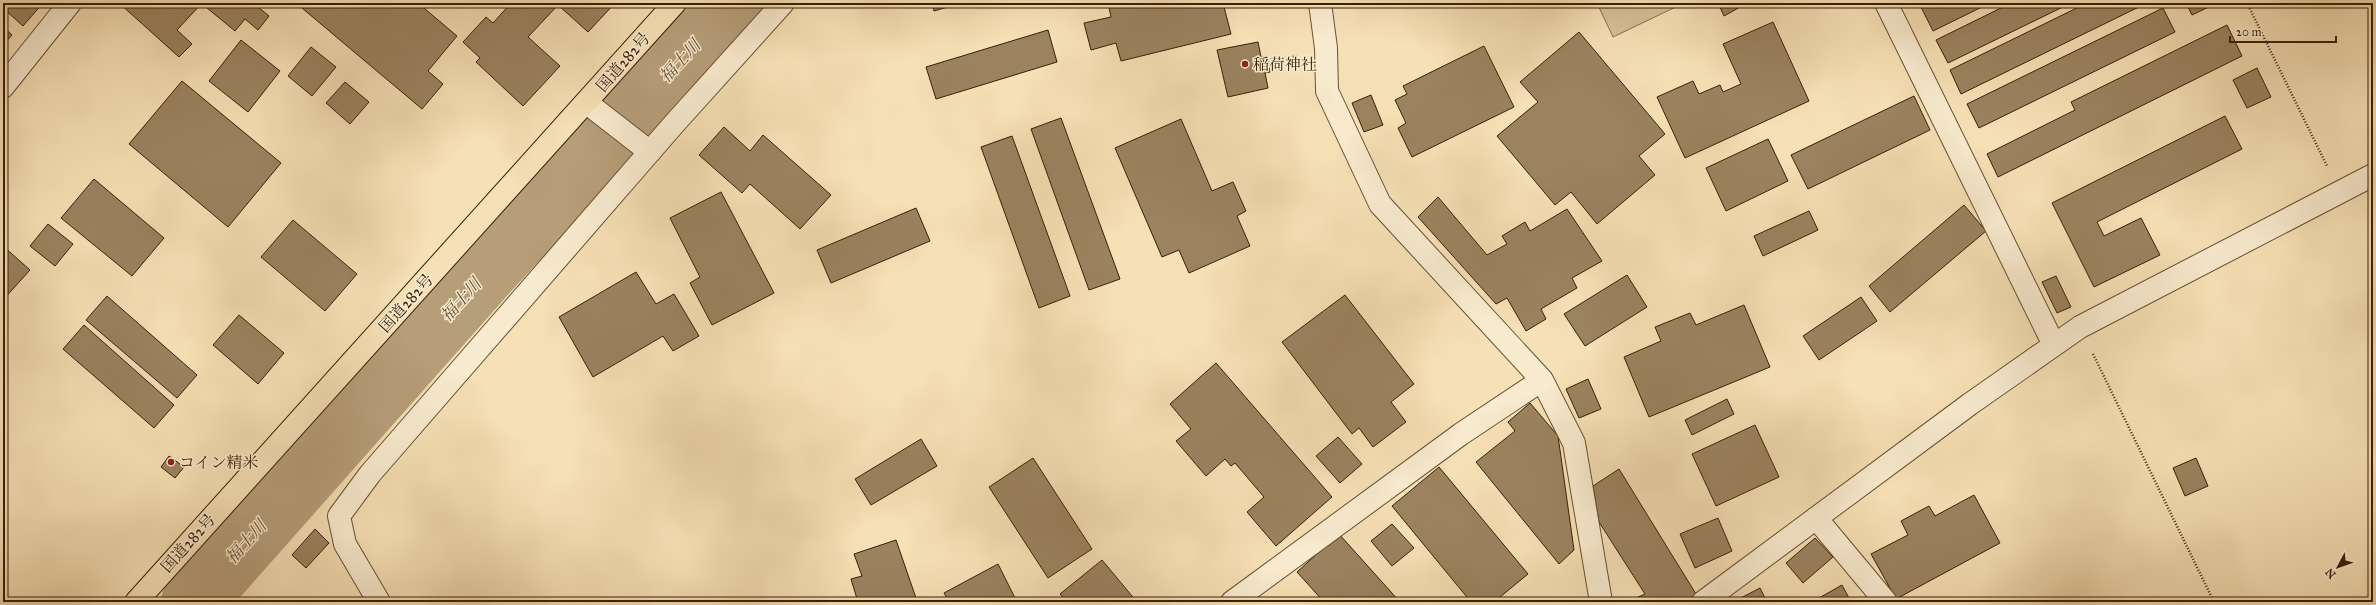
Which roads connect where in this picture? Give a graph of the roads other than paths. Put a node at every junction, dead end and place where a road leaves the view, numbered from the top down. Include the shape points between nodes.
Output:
1 (70, 3) edge
2 (675, 3) edge
3 (783, 3) edge
4 (1320, 3) edge
5 (1886, 3) edge
6 (3, 87) edge
7 (589, 104) junction
8 (649, 151) junction
9 (2373, 175) edge
10 (2054, 345) junction
11 (1542, 380) junction
12 (1816, 518) junction
13 (136, 602) edge
14 (379, 602) edge
15 (1232, 602) edge
16 (1601, 602) edge
17 (1703, 602) edge
18 (1886, 602) edge

1 - 6 street
2 - 7 highway, 国道282号
3 - 8 street
4 - 11 street via 1326,48 1327,91 1380,204
5 - 10 street
7 - 8 street
7 - 13 highway, 国道282号
8 - 14 street via 370,474 339,516 345,544
9 - 10 street via 2080,327
10 - 12 street
11 - 15 street via 1461,434
11 - 16 street via 1574,443
12 - 17 street
12 - 18 street

